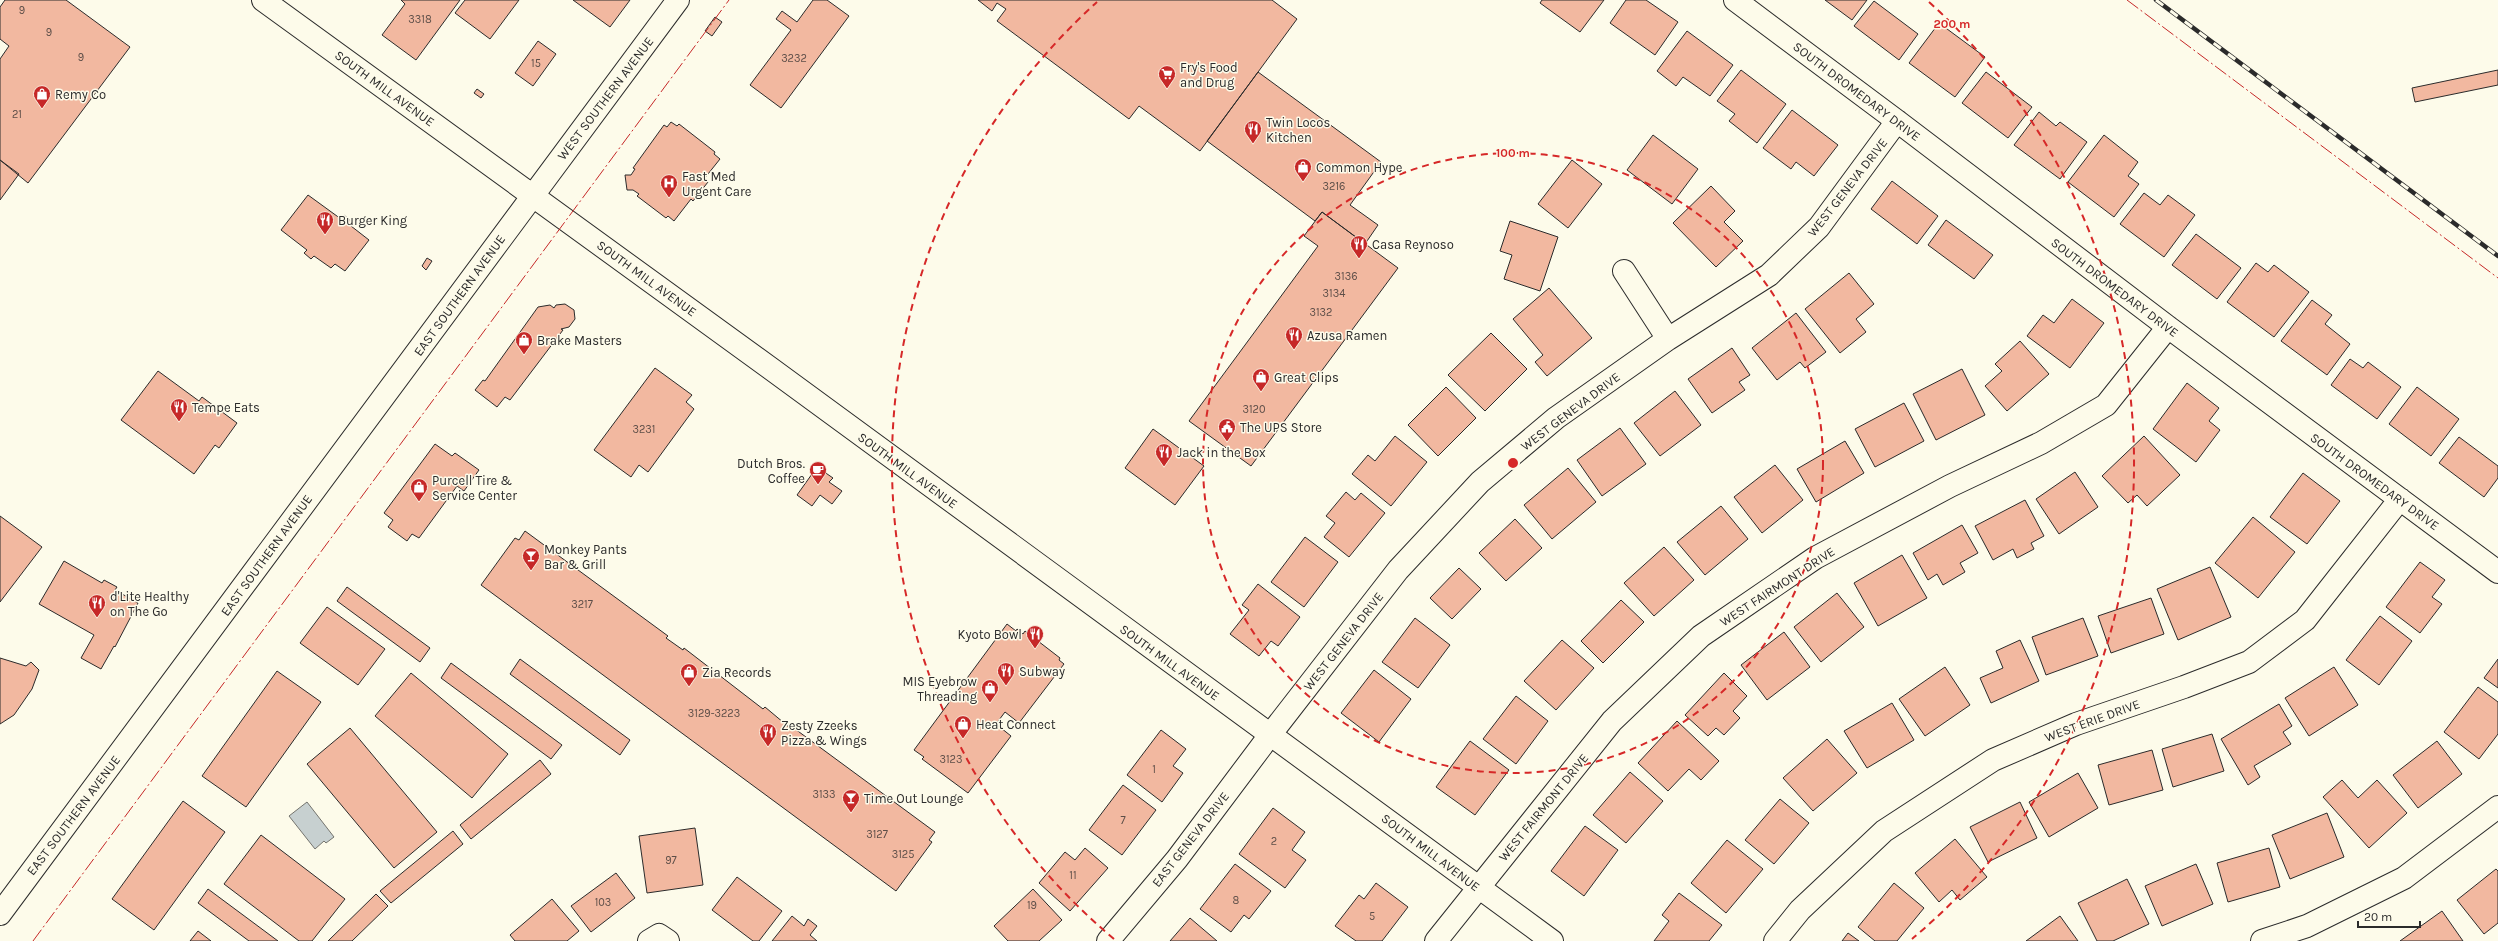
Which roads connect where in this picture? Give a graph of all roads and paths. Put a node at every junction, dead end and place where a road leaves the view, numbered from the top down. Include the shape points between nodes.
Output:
1 (263, 0) edge
2 (678, 0) edge
3 (1735, 0) edge
4 (1897, 120) junction
5 (532, 195) junction
6 (1624, 271) dead end
7 (2168, 328) junction
8 (1668, 339) junction
9 (2400, 499) junction
10 (2498, 572) edge
11 (1270, 735) junction
12 (2498, 807) edge
13 (1478, 887) junction
14 (0, 914) edge
15 (1108, 941) edge
16 (1436, 941) edge
17 (1552, 941) edge
18 (1775, 941) edge
19 (2262, 941) edge

1 - 5 street, SOUTH MILL AVENUE
2 - 5 street, WEST SOUTHERN AVENUE
3 - 4 street, SOUTH DROMEDARY DRIVE
4 - 7 street, SOUTH DROMEDARY DRIVE
4 - 8 street, WEST GENEVA DRIVE via 1819,227 1769,275
5 - 11 street, SOUTH MILL AVENUE
5 - 14 street, EAST SOUTHERN AVENUE
6 - 8 street
7 - 9 street, SOUTH DROMEDARY DRIVE
7 - 13 street, WEST FAIRMONT DRIVE via 2106,405 2041,443 1950,486 1815,558 1700,636 1612,721
8 - 11 street, WEST GENEVA DRIVE via 1556,418 1480,482 1398,570
9 - 10 street, SOUTH DROMEDARY DRIVE
9 - 18 street, WEST ERIE DRIVE via 2305,620 2249,662 2076,724 1993,760 1884,831 1800,910
11 - 13 street, SOUTH MILL AVENUE
11 - 15 street, EAST GENEVA DRIVE via 1177,859
12 - 19 street via 2404,878 2307,926
13 - 16 street, WEST FAIRMONT DRIVE
13 - 17 street, SOUTH MILL AVENUE

